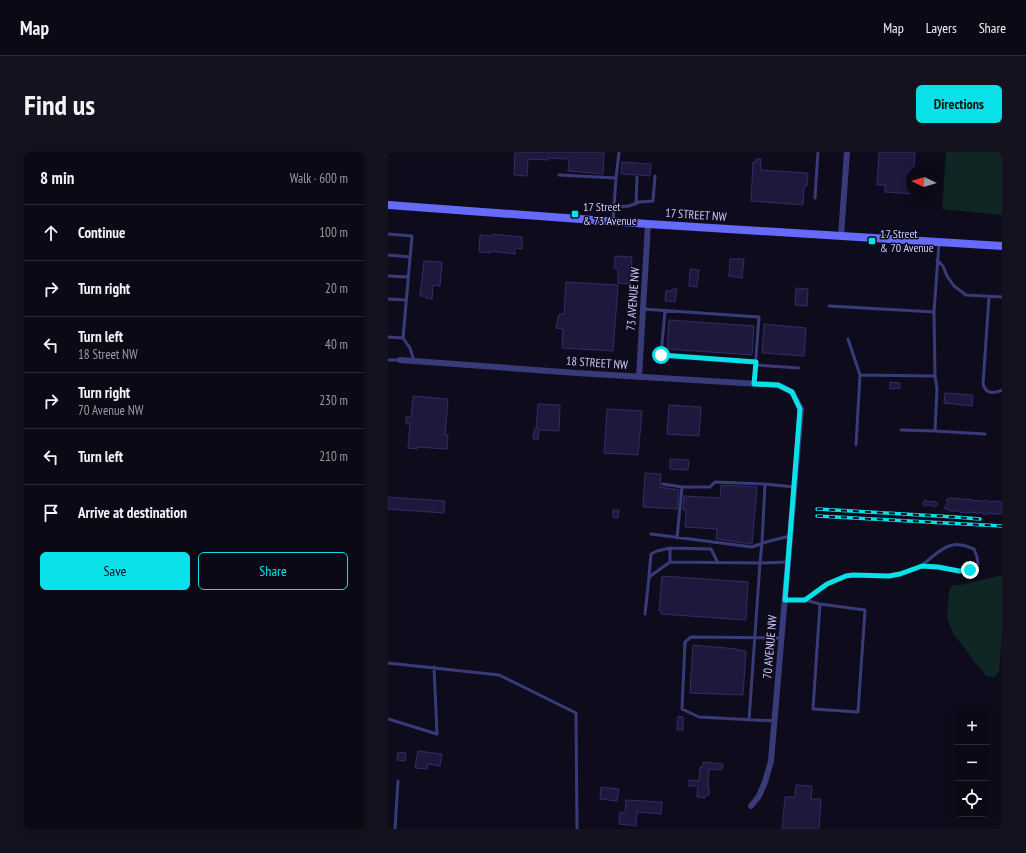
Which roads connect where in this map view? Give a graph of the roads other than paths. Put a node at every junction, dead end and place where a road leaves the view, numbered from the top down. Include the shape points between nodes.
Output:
1 (619, 152) edge
2 (818, 152) edge
3 (847, 152) edge
4 (559, 175) dead end
5 (655, 176) dead end
6 (637, 177) dead end
7 (616, 178) junction
8 (816, 198) dead end
9 (636, 204) junction
10 (388, 205) edge
11 (614, 206) junction
12 (613, 221) junction
13 (648, 224) junction
14 (388, 234) edge
15 (841, 236) junction
16 (939, 242) junction
17 (1002, 246) edge
18 (388, 255) edge
19 (410, 257) junction
20 (937, 260) junction
21 (388, 276) edge
22 (408, 277) junction
23 (989, 297) junction
24 (1002, 297) edge
25 (388, 298) edge
26 (406, 300) junction
27 (829, 306) dead end
28 (643, 310) junction
29 (664, 311) junction
30 (934, 312) junction
31 (388, 337) edge
32 (403, 338) junction
33 (848, 339) dead end
34 (388, 360) edge
35 (400, 360) joint
36 (414, 361) junction
37 (756, 363) junction
38 (799, 368) dead end
39 (860, 375) junction
40 (935, 376) junction
41 (639, 377) junction
42 (754, 384) junction
43 (1002, 390) edge
44 (792, 392) joint
45 (901, 430) dead end
46 (935, 431) junction
47 (985, 434) dead end
48 (856, 445) dead end
49 (663, 484) dead end
50 (765, 484) junction
51 (682, 487) junction
52 (794, 487) junction
53 (651, 534) dead end
54 (790, 536) junction
55 (677, 538) junction
56 (762, 543) junction
57 (670, 548) junction
58 (670, 562) junction
59 (788, 562) junction
60 (718, 563) junction
61 (760, 563) junction
62 (922, 566) junction
63 (649, 577) junction
64 (785, 600) junction
65 (805, 600) junction
66 (820, 604) junction
67 (644, 614) dead end
68 (755, 637) junction
69 (782, 638) junction
70 (388, 663) edge
71 (434, 667) junction
72 (388, 719) edge
73 (749, 720) junction
74 (775, 721) junction
75 (398, 781) dead end
76 (751, 806) dead end
77 (395, 829) edge
78 (577, 829) edge

1 - 7 lane
2 - 8 lane
3 - 15 street
4 - 7 lane
5 - 9 lane via 653,201
6 - 9 lane
7 - 11 lane
9 - 11 lane
10 - 12 main road, 17 STREET NW
11 - 12 lane
12 - 13 main road, 17 STREET NW
13 - 15 main road, 17 STREET NW
13 - 28 street, 73 AVENUE NW
14 - 19 lane via 412,236
15 - 16 main road, 17 STREET NW
16 - 17 main road, 17 STREET NW
16 - 20 lane
18 - 19 lane
19 - 22 lane
20 - 23 lane via 944,266 954,286 966,295
20 - 30 lane
21 - 22 lane
22 - 26 lane
23 - 24 lane
23 - 43 lane via 983,384 989,392
25 - 26 lane
26 - 32 lane
27 - 30 lane
28 - 29 lane
28 - 41 street, 73 AVENUE NW
29 - 37 lane via 661,355
29 - 37 lane via 760,317
30 - 40 lane
31 - 32 lane
32 - 36 lane via 410,348
33 - 39 lane
34 - 35 lane
35 - 36 street, 18 STREET NW
36 - 41 street, 18 STREET NW
37 - 38 lane
37 - 42 lane
39 - 40 lane
39 - 48 lane
40 - 46 lane
41 - 42 street, 18 STREET NW
42 - 44 street, 18 STREET NW via 778,385
44 - 52 street, 70 AVENUE NW via 800,409
45 - 46 lane
46 - 47 lane
49 - 51 lane
50 - 51 lane via 715,482 710,487
50 - 52 lane
50 - 56 lane
51 - 55 lane
52 - 54 street, 70 AVENUE NW
53 - 55 lane
54 - 56 lane
54 - 59 street, 70 AVENUE NW
55 - 56 lane via 752,547
56 - 61 lane
57 - 58 lane
57 - 60 lane via 711,549
57 - 63 lane via 651,554
58 - 60 lane
58 - 63 lane
59 - 61 lane
59 - 64 street, 70 AVENUE NW
60 - 61 lane
61 - 68 lane
62 - 62 lane via 959,571 970,570 978,564 974,549 953,544
62 - 65 lane via 889,576 846,576 827,584
63 - 67 lane
64 - 65 lane
64 - 69 street, 70 AVENUE NW
65 - 66 lane
66 - 66 lane via 865,610 858,712 813,709
68 - 69 lane
68 - 73 lane
68 - 73 lane via 691,637 685,642 682,709 699,717
69 - 74 street, 70 AVENUE NW
70 - 71 lane
71 - 72 lane via 437,734
71 - 78 lane via 499,675 576,713
73 - 74 lane
74 - 76 street, 70 AVENUE NW via 771,761 759,796
75 - 77 lane

